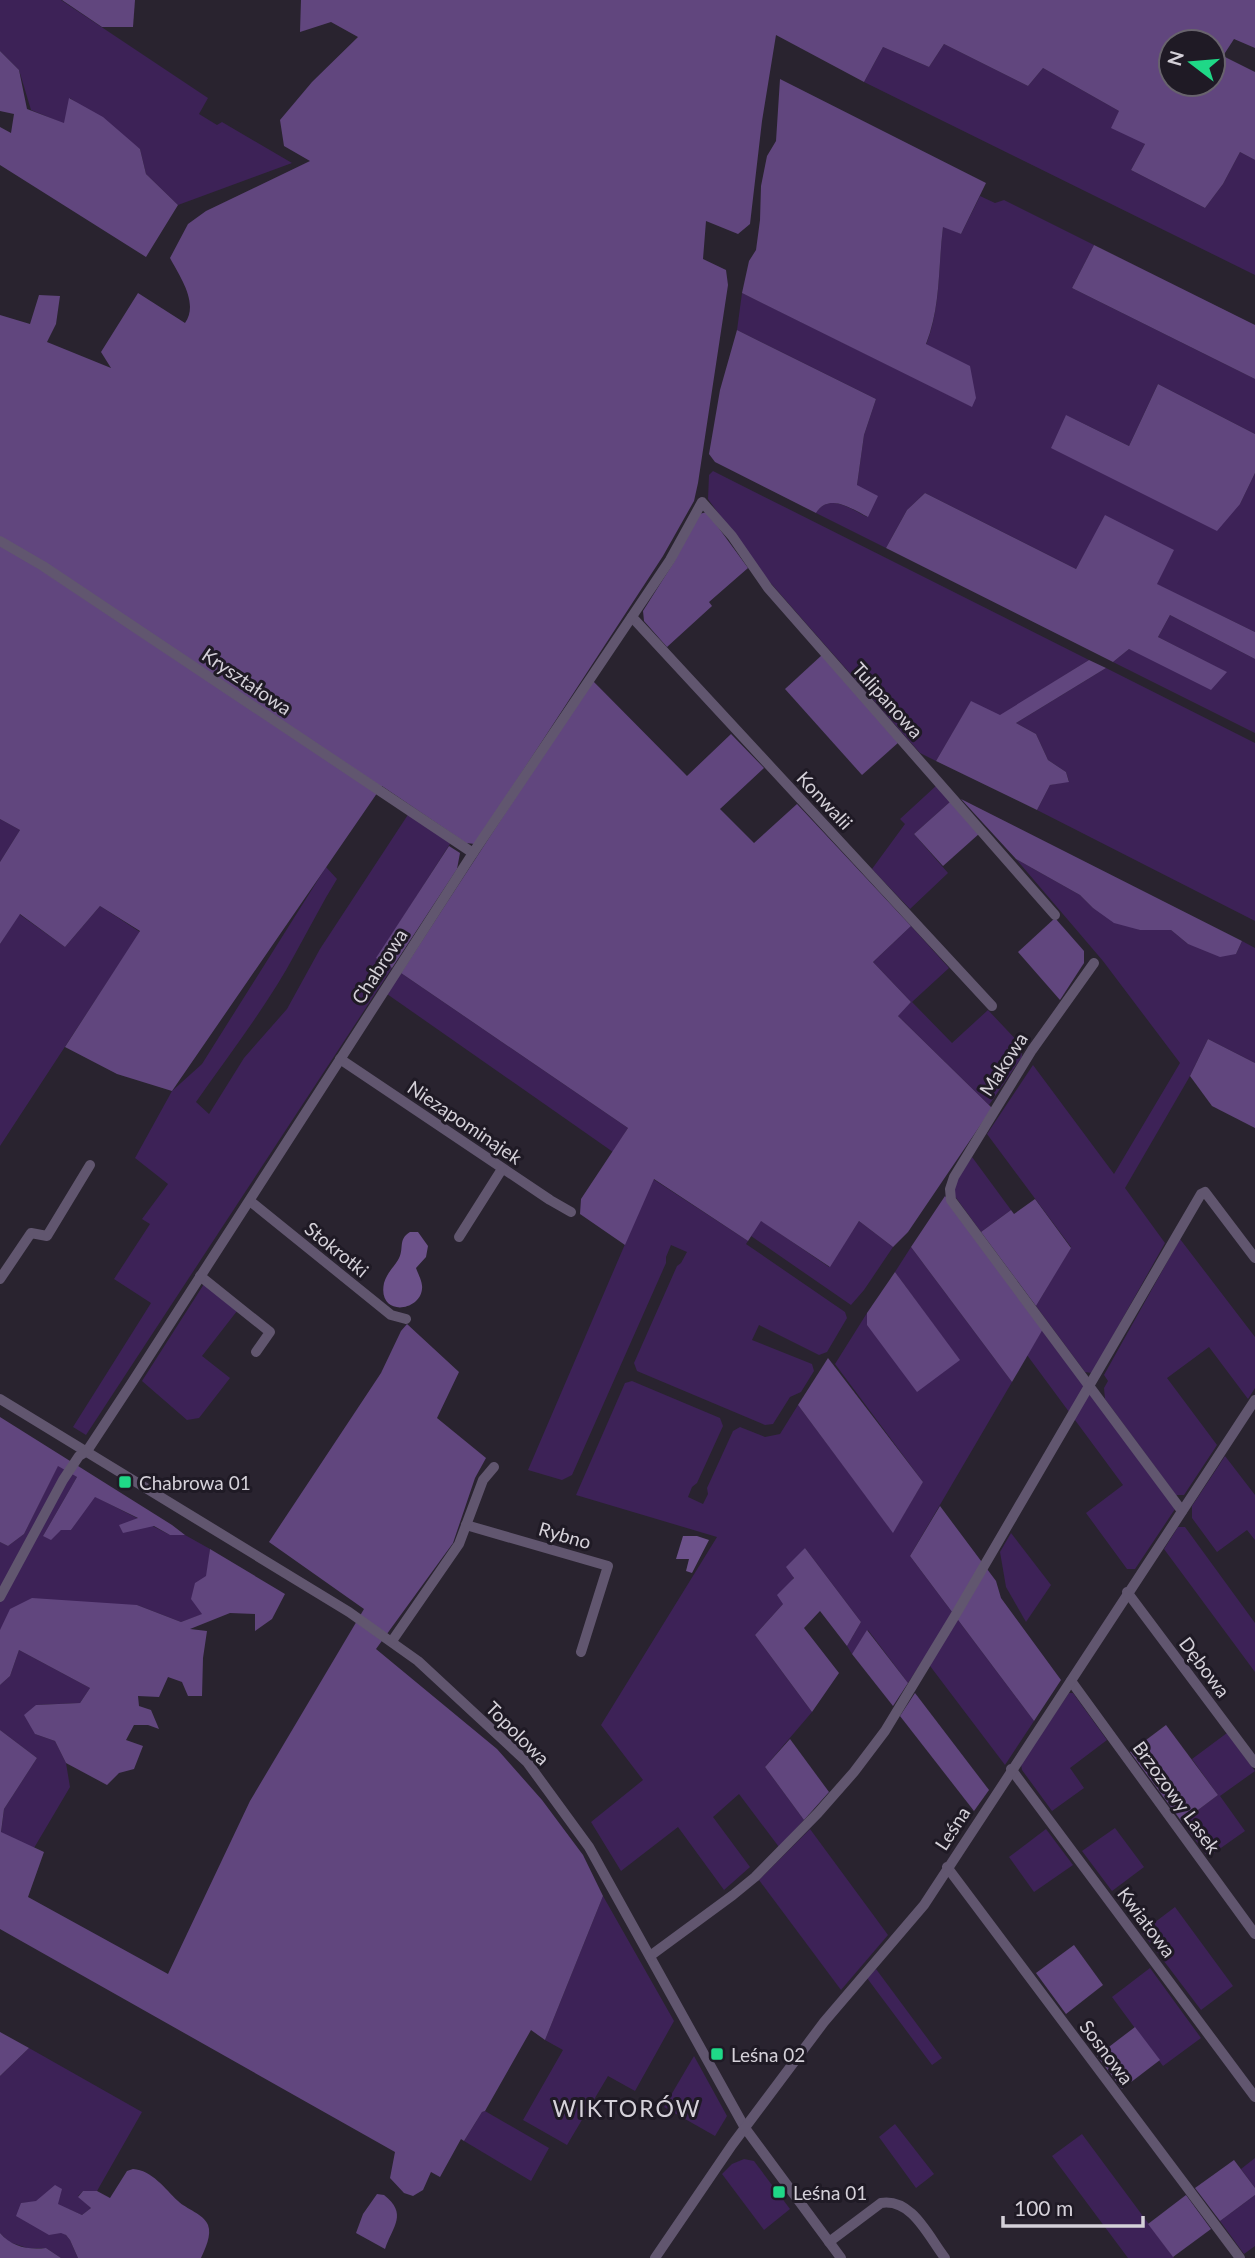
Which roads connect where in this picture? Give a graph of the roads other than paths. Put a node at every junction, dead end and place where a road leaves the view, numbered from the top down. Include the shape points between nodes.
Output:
1 (702, 502) joint
2 (0, 541) edge
3 (632, 617) junction
4 (473, 853) junction
5 (1055, 915) dead end
6 (1094, 963) dead end
7 (992, 1006) dead end
8 (340, 1059) junction
9 (90, 1165) dead end
10 (502, 1168) junction
11 (250, 1201) junction
12 (571, 1212) dead end
13 (459, 1237) dead end
14 (1255, 1258) edge
15 (200, 1276) junction
16 (0, 1279) edge
17 (406, 1318) dead end
18 (256, 1352) dead end
19 (1089, 1385) junction
20 (0, 1399) edge
21 (1255, 1401) edge
22 (1250, 1418) edge
23 (87, 1451) junction
24 (494, 1466) dead end
25 (1182, 1511) junction
26 (467, 1525) junction
27 (1127, 1592) junction
28 (0, 1597) edge
29 (392, 1641) junction
30 (581, 1652) dead end
31 (1070, 1681) junction
32 (1255, 1763) edge
33 (1011, 1769) junction
34 (947, 1867) junction
35 (1255, 1934) edge
36 (650, 1956) junction
37 (1255, 2097) edge
38 (745, 2128) junction
39 (829, 2242) junction
40 (655, 2258) edge
41 (841, 2258) edge
42 (945, 2258) edge
43 (1240, 2258) edge

1 - 3 street, Chabrowa
1 - 5 street, Tulipanowa via 768,589
2 - 4 street, Kryształowa
3 - 4 street, Chabrowa
3 - 7 street, Konwalii
4 - 8 street, Chabrowa
6 - 19 street, Makowa via 1000,1099 950,1189 951,1200
8 - 10 street, Niezapominajek
8 - 11 street, Chabrowa
9 - 16 street via 47,1236 31,1233
10 - 12 street, Niezapominajek
10 - 13 street
11 - 15 street, Chabrowa
11 - 17 street, Stokrotki via 391,1315
14 - 19 street via 1205,1192 1201,1194
15 - 18 street via 270,1332
15 - 23 street, Chabrowa
19 - 25 street
19 - 36 street via 912,1688 854,1772 755,1877
20 - 23 street, Topolowa
21 - 22 street, Leśna
22 - 25 street, Leśna
23 - 28 street, Chabrowa via 63,1480
23 - 29 street, Topolowa
24 - 26 street via 483,1480
25 - 27 street, Leśna
26 - 29 street via 460,1544
26 - 30 street, Rybno via 608,1566
27 - 31 street, Leśna
27 - 32 street, Dębowa
29 - 36 street, Topolowa via 527,1762 589,1847
31 - 33 street, Leśna
31 - 35 street, Brzozowy Lasek
33 - 34 street, Leśna
33 - 37 street, Kwiatowa
34 - 38 street, Leśna via 924,1905 824,2022
34 - 43 street, Sosnowa
36 - 38 street, Topolowa
38 - 39 street, Topolowa
38 - 40 street, Leśna
39 - 41 street, Topolowa
39 - 42 street via 881,2203 900,2203

